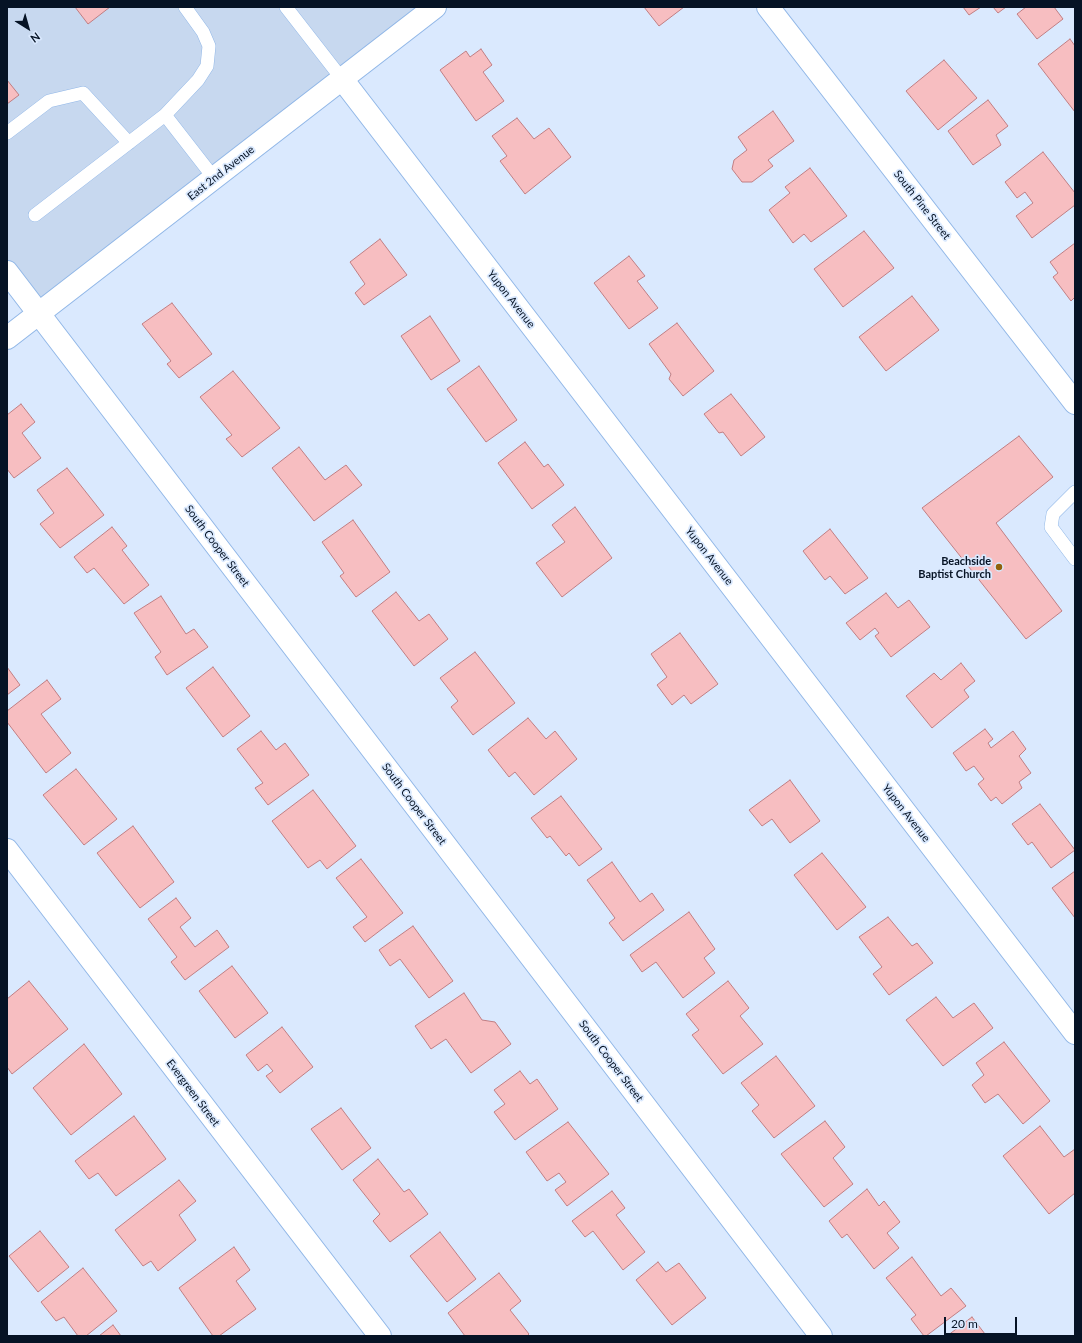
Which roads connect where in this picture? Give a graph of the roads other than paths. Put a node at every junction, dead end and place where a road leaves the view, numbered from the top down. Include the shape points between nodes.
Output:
1 (185, 7) edge
2 (286, 7) edge
3 (435, 7) edge
4 (768, 7) edge
5 (342, 79) junction
6 (165, 115) junction
7 (7, 133) edge
8 (129, 143) junction
9 (214, 178) junction
10 (35, 215) dead end
11 (7, 272) edge
12 (39, 313) junction
13 (7, 338) edge
14 (1075, 403) edge
15 (1075, 492) edge
16 (1075, 559) edge
17 (7, 850) edge
18 (1075, 1033) edge
19 (380, 1336) edge
20 (821, 1336) edge

1 - 6 lane via 203,32 209,46 207,66 198,80
2 - 5 lane
3 - 5 street, East 2nd Avenue
4 - 14 street, South Pine Street
5 - 9 street, East 2nd Avenue
5 - 18 street, Yupon Avenue
6 - 8 lane
6 - 9 lane
7 - 8 lane via 49,101 83,93
8 - 10 lane
9 - 12 street, East 2nd Avenue
11 - 12 street, South Cooper Street
12 - 13 street, East 2nd Avenue
12 - 20 street, South Cooper Street
15 - 16 lane via 1053,514 1051,527
17 - 19 street, Evergreen Street

